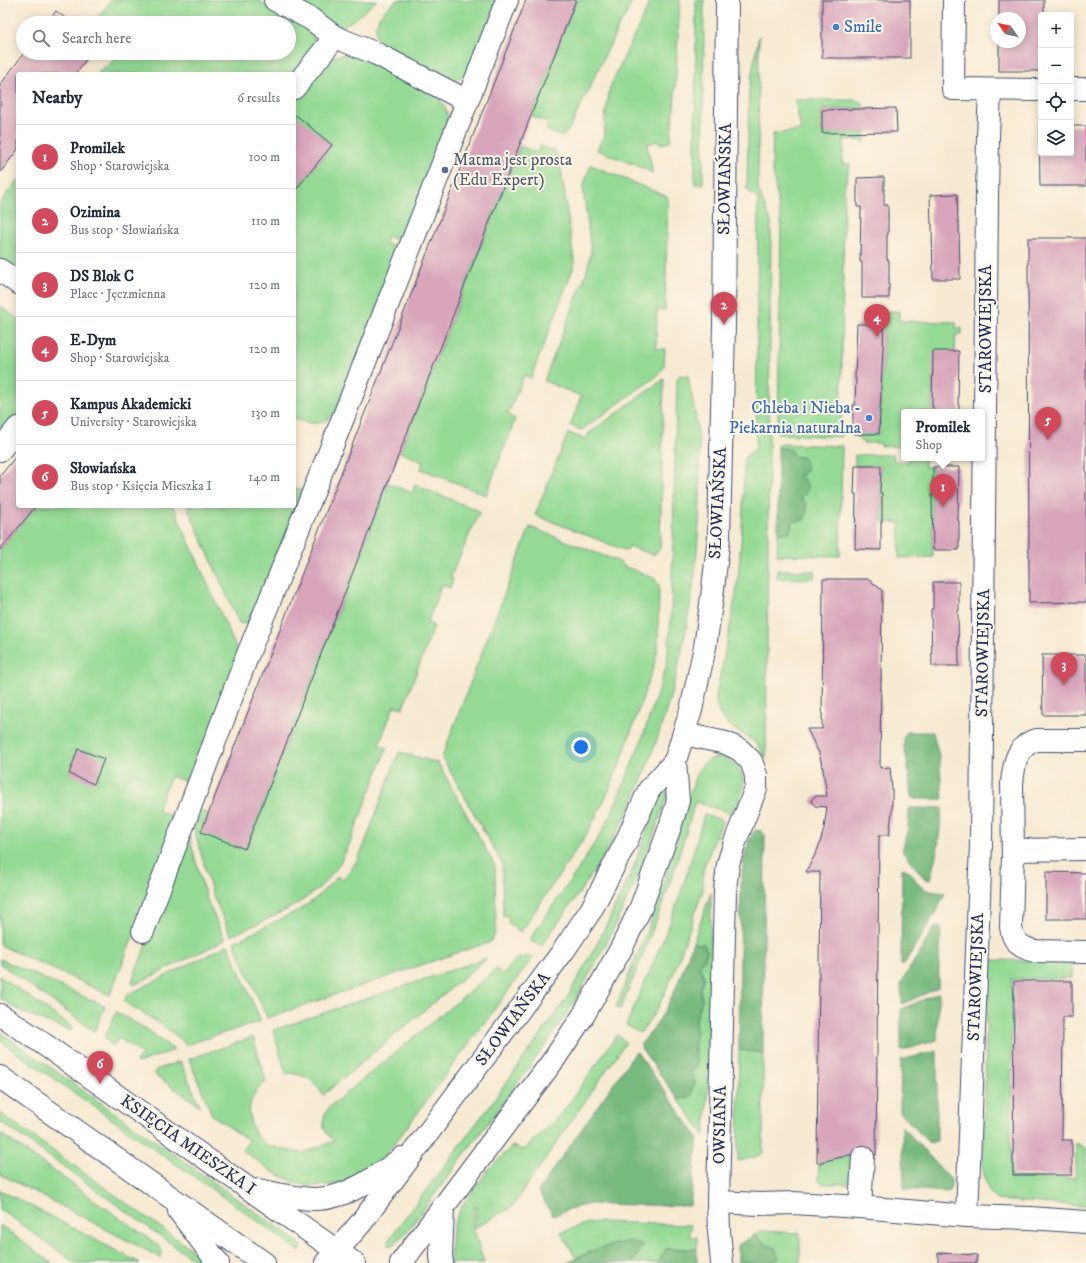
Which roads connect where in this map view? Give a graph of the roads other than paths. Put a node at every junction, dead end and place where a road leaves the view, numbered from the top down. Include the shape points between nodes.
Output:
1 (275, 0) edge
2 (507, 0) edge
3 (727, 0) edge
4 (954, 0) edge
5 (335, 38) junction
6 (296, 86) edge
7 (1074, 89) edge
8 (1086, 89) edge
9 (990, 90) junction
10 (1038, 90) edge
11 (467, 101) junction
12 (0, 270) edge
13 (16, 282) edge
14 (985, 413) edge
15 (16, 430) edge
16 (0, 450) edge
17 (985, 461) edge
18 (684, 734) junction
19 (1086, 740) edge
20 (675, 760) junction
21 (1086, 849) edge
22 (1012, 850) junction
23 (143, 931) dead end
24 (1086, 952) edge
25 (0, 1015) edge
26 (0, 1077) edge
27 (418, 1147) junction
28 (863, 1157) dead end
29 (249, 1188) junction
30 (164, 1192) junction
31 (718, 1202) junction
32 (860, 1207) junction
33 (443, 1208) junction
34 (967, 1216) junction
35 (1086, 1222) edge
36 (331, 1257) edge
37 (218, 1263) edge
38 (264, 1263) edge
39 (354, 1263) edge
40 (401, 1263) edge
41 (442, 1263) edge
42 (722, 1263) edge

1 - 5 street via 311,19
2 - 11 street
3 - 18 street, SŁOWIAŃSKA via 719,537 705,647
4 - 9 street via 953,89
5 - 6 street
5 - 11 street via 377,54
7 - 8 street
9 - 10 street
9 - 14 street, STAROWIEJSKA
11 - 23 street via 248,654
12 - 13 street
15 - 16 street
17 - 34 street, STAROWIEJSKA via 981,844
18 - 20 street, SŁOWIAŃSKA
18 - 31 street, OWSIANA via 726,743 740,750 751,761 756,775 756,788 728,864 725,890
19 - 22 street via 1037,740 1023,747 1018,754 1013,772
20 - 27 street, SŁOWIAŃSKA via 649,790 591,910
20 - 33 street, SŁOWIAŃSKA via 678,801 641,907 622,947 583,1016 555,1058
21 - 22 street
22 - 24 street via 1011,927 1015,941 1020,946 1034,951
25 - 29 street, KSIĘCIA MIESZKA I
26 - 30 street
27 - 29 street via 357,1188 338,1195 315,1199 284,1196
27 - 36 street, SŁOWIAŃSKA via 361,1223
28 - 32 street
29 - 36 street, KSIĘCIA MIESZKA I
30 - 37 street
30 - 38 street
31 - 32 street
31 - 42 street, OWSIANA
32 - 34 street
33 - 40 street, SŁOWIAŃSKA
33 - 41 street
34 - 35 street
36 - 39 street, KSIĘCIA MIESZKA I

